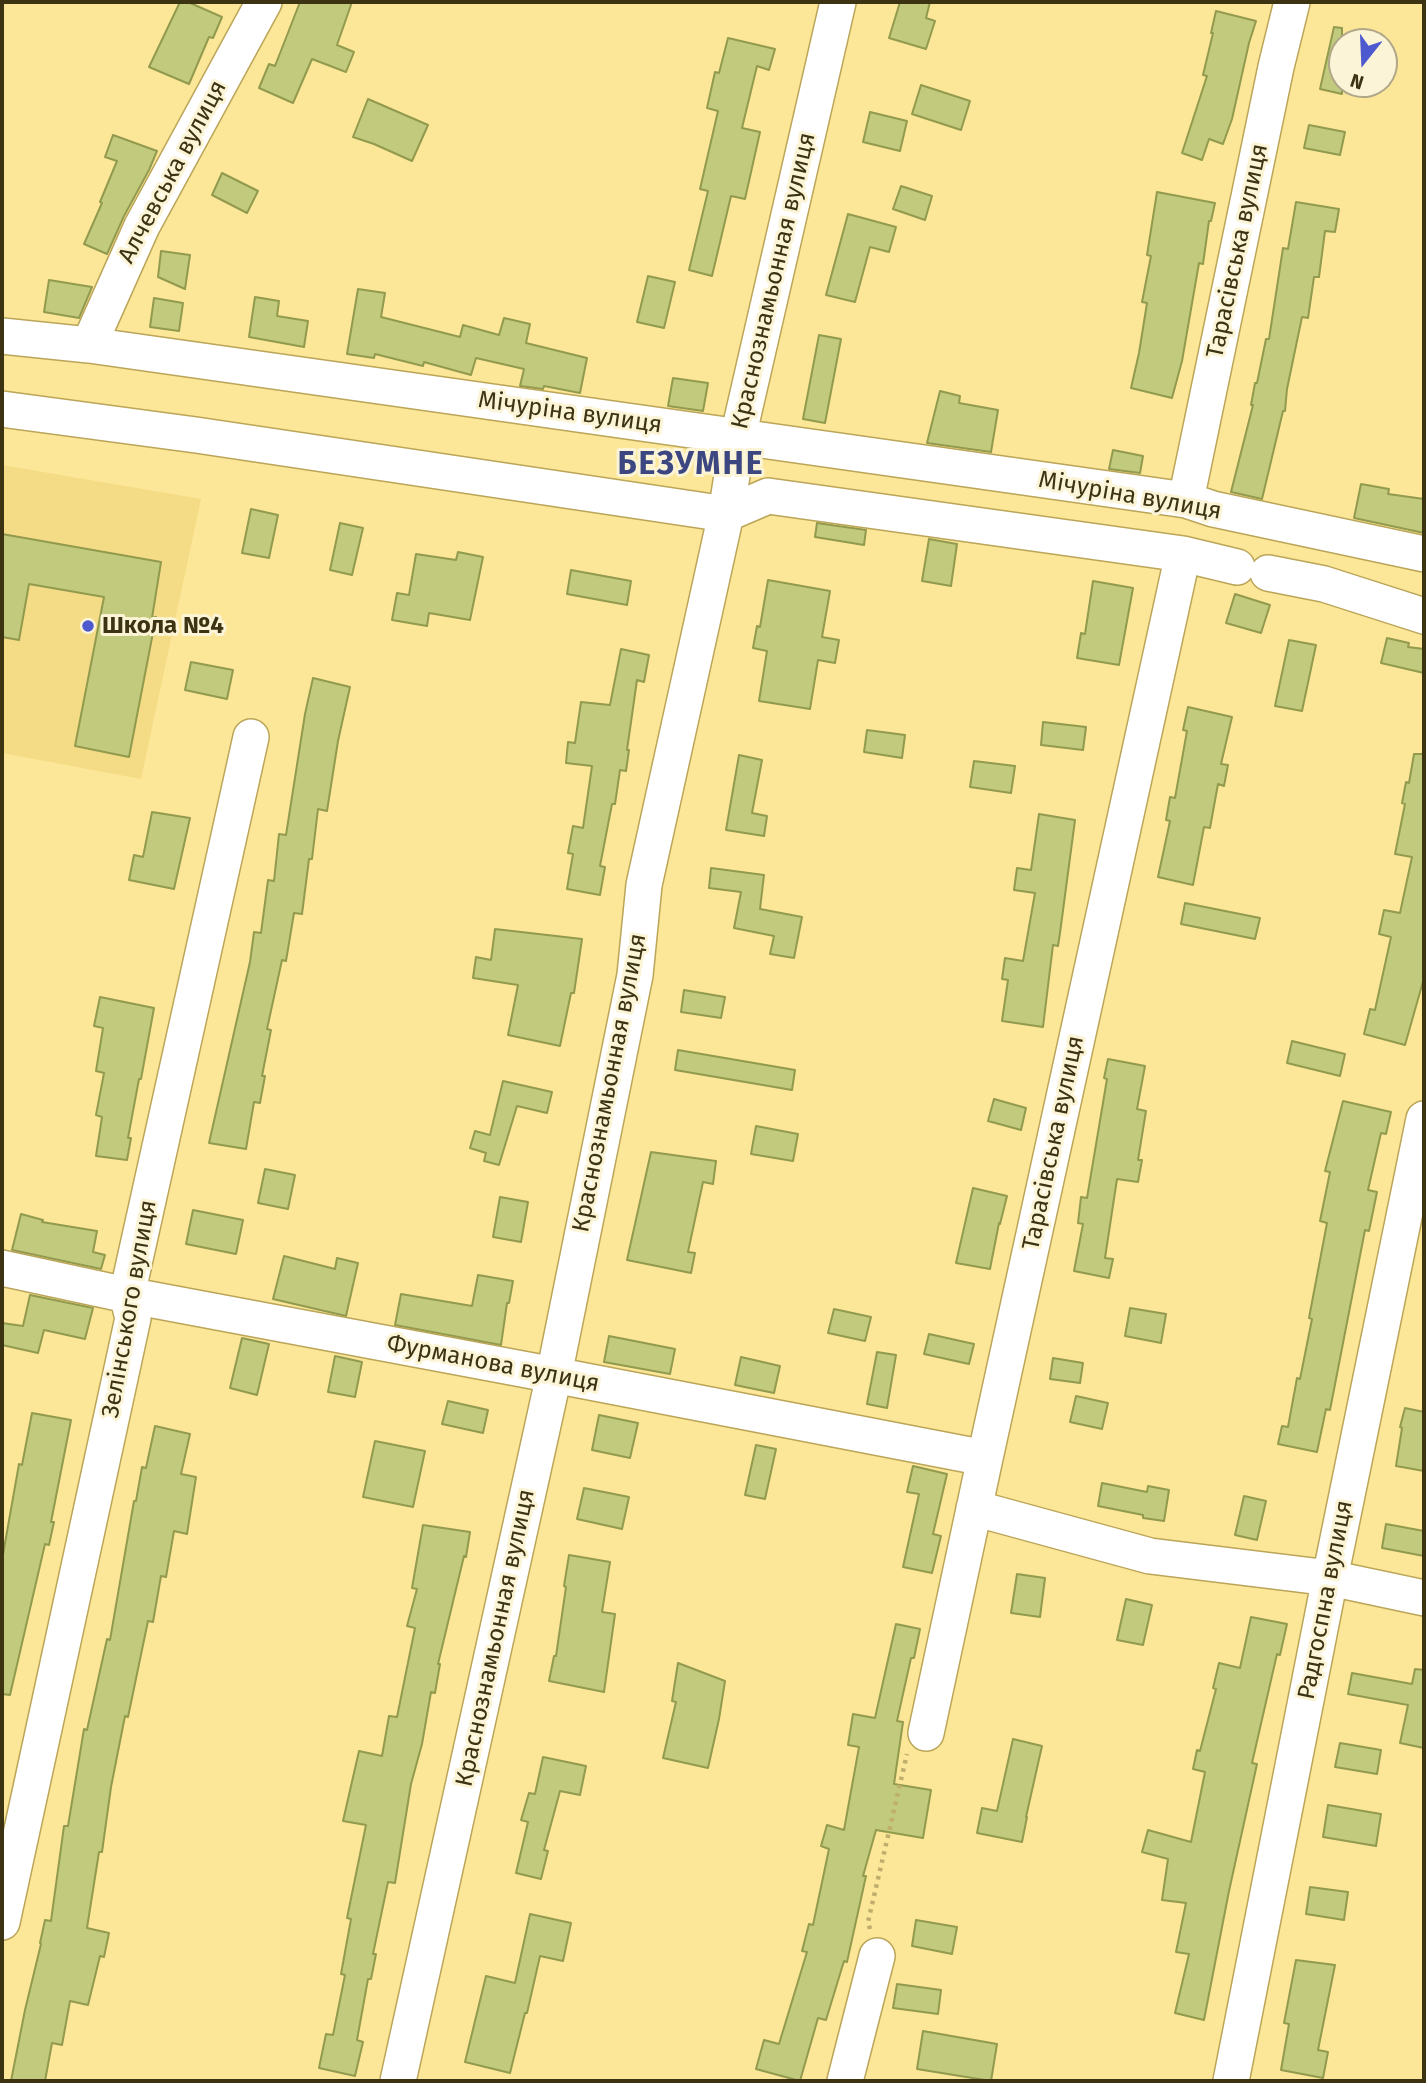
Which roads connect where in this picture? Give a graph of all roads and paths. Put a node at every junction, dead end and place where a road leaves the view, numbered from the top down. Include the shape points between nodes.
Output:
1 (264, 2) edge
2 (838, 2) edge
3 (1292, 2) edge
4 (2, 336) edge
5 (89, 345) junction
6 (2, 409) edge
7 (738, 437) junction
8 (1186, 500) junction
9 (726, 514) junction
10 (1183, 554) junction
11 (1424, 554) edge
12 (1424, 616) edge
13 (251, 737) dead end
14 (1424, 1119) edge
15 (2, 1268) edge
16 (127, 1295) junction
17 (554, 1375) junction
18 (985, 1458) junction
19 (974, 1508) junction
20 (1330, 1578) junction
21 (1424, 1598) edge
22 (926, 1733) joint
23 (2, 1922) edge
24 (877, 1956) joint
25 (398, 2081) edge
26 (845, 2081) edge
27 (1231, 2081) edge

1 - 5 street, Алчевська вулиця via 142,226
2 - 7 street, Краснознамьонная вулиця
3 - 8 street, Тарасівська вулиця
4 - 5 street, Мічуріна вулиця
5 - 7 street, Мічуріна вулиця
6 - 9 street
7 - 8 street, Мічуріна вулиця
7 - 9 street, Краснознамьонная вулиця
8 - 11 street, Мічуріна вулиця
9 - 10 street, Мічуріна вулиця via 768,496
9 - 17 street, Краснознамьонная вулиця via 644,885 635,975
10 - 12 street, Мічуріна вулиця via 1324,584
10 - 18 street, Тарасівська вулиця
13 - 16 street, Зелінського вулиця
14 - 20 street, Радгоспна вулиця
15 - 16 street, Фурманова вулиця
16 - 17 street, Фурманова вулиця
16 - 23 street, Зелінського вулиця via 133,1318
17 - 18 street, Фурманова вулиця
17 - 25 street, Краснознамьонная вулиця
18 - 19 street, Тарасівська вулиця
19 - 20 street via 1150,1556
19 - 22 street, Тарасівська вулиця
20 - 21 street
20 - 27 street, Радгоспна вулиця
22 - 24 path via 908,1752 867,1922
24 - 26 street

